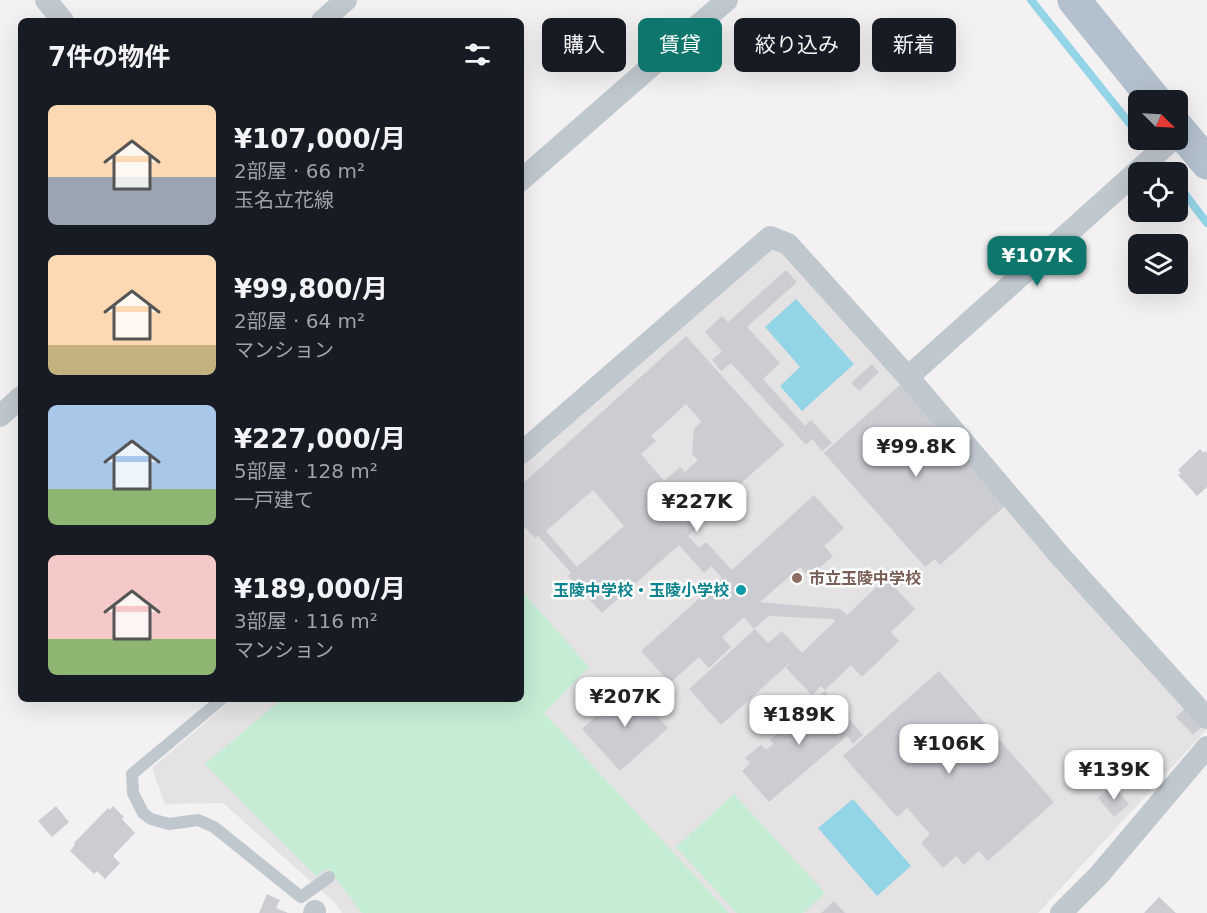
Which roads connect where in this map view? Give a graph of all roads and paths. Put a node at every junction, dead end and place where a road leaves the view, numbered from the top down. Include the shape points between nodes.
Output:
1 (46, 0) edge
2 (346, 0) edge
3 (727, 0) edge
4 (1074, 0) edge
5 (61, 18) edge
6 (325, 18) edge
7 (1147, 90) edge
8 (1188, 148) edge
9 (1159, 150) edge
10 (1207, 164) edge
11 (524, 178) edge
12 (908, 377) junction
13 (18, 400) edge
14 (0, 416) edge
15 (524, 451) edge
16 (218, 702) edge
17 (1207, 718) edge
18 (1207, 747) edge
19 (329, 877) dead end
20 (1061, 913) edge

1 - 5 street
2 - 6 street
3 - 11 street
4 - 7 main road
8 - 10 main road
9 - 12 street
12 - 15 street via 788,244 770,237
12 - 17 street via 1062,558
13 - 14 street
16 - 19 lane via 132,774 133,793 143,813 169,824 198,820 214,828 301,897
18 - 20 street via 1100,875

